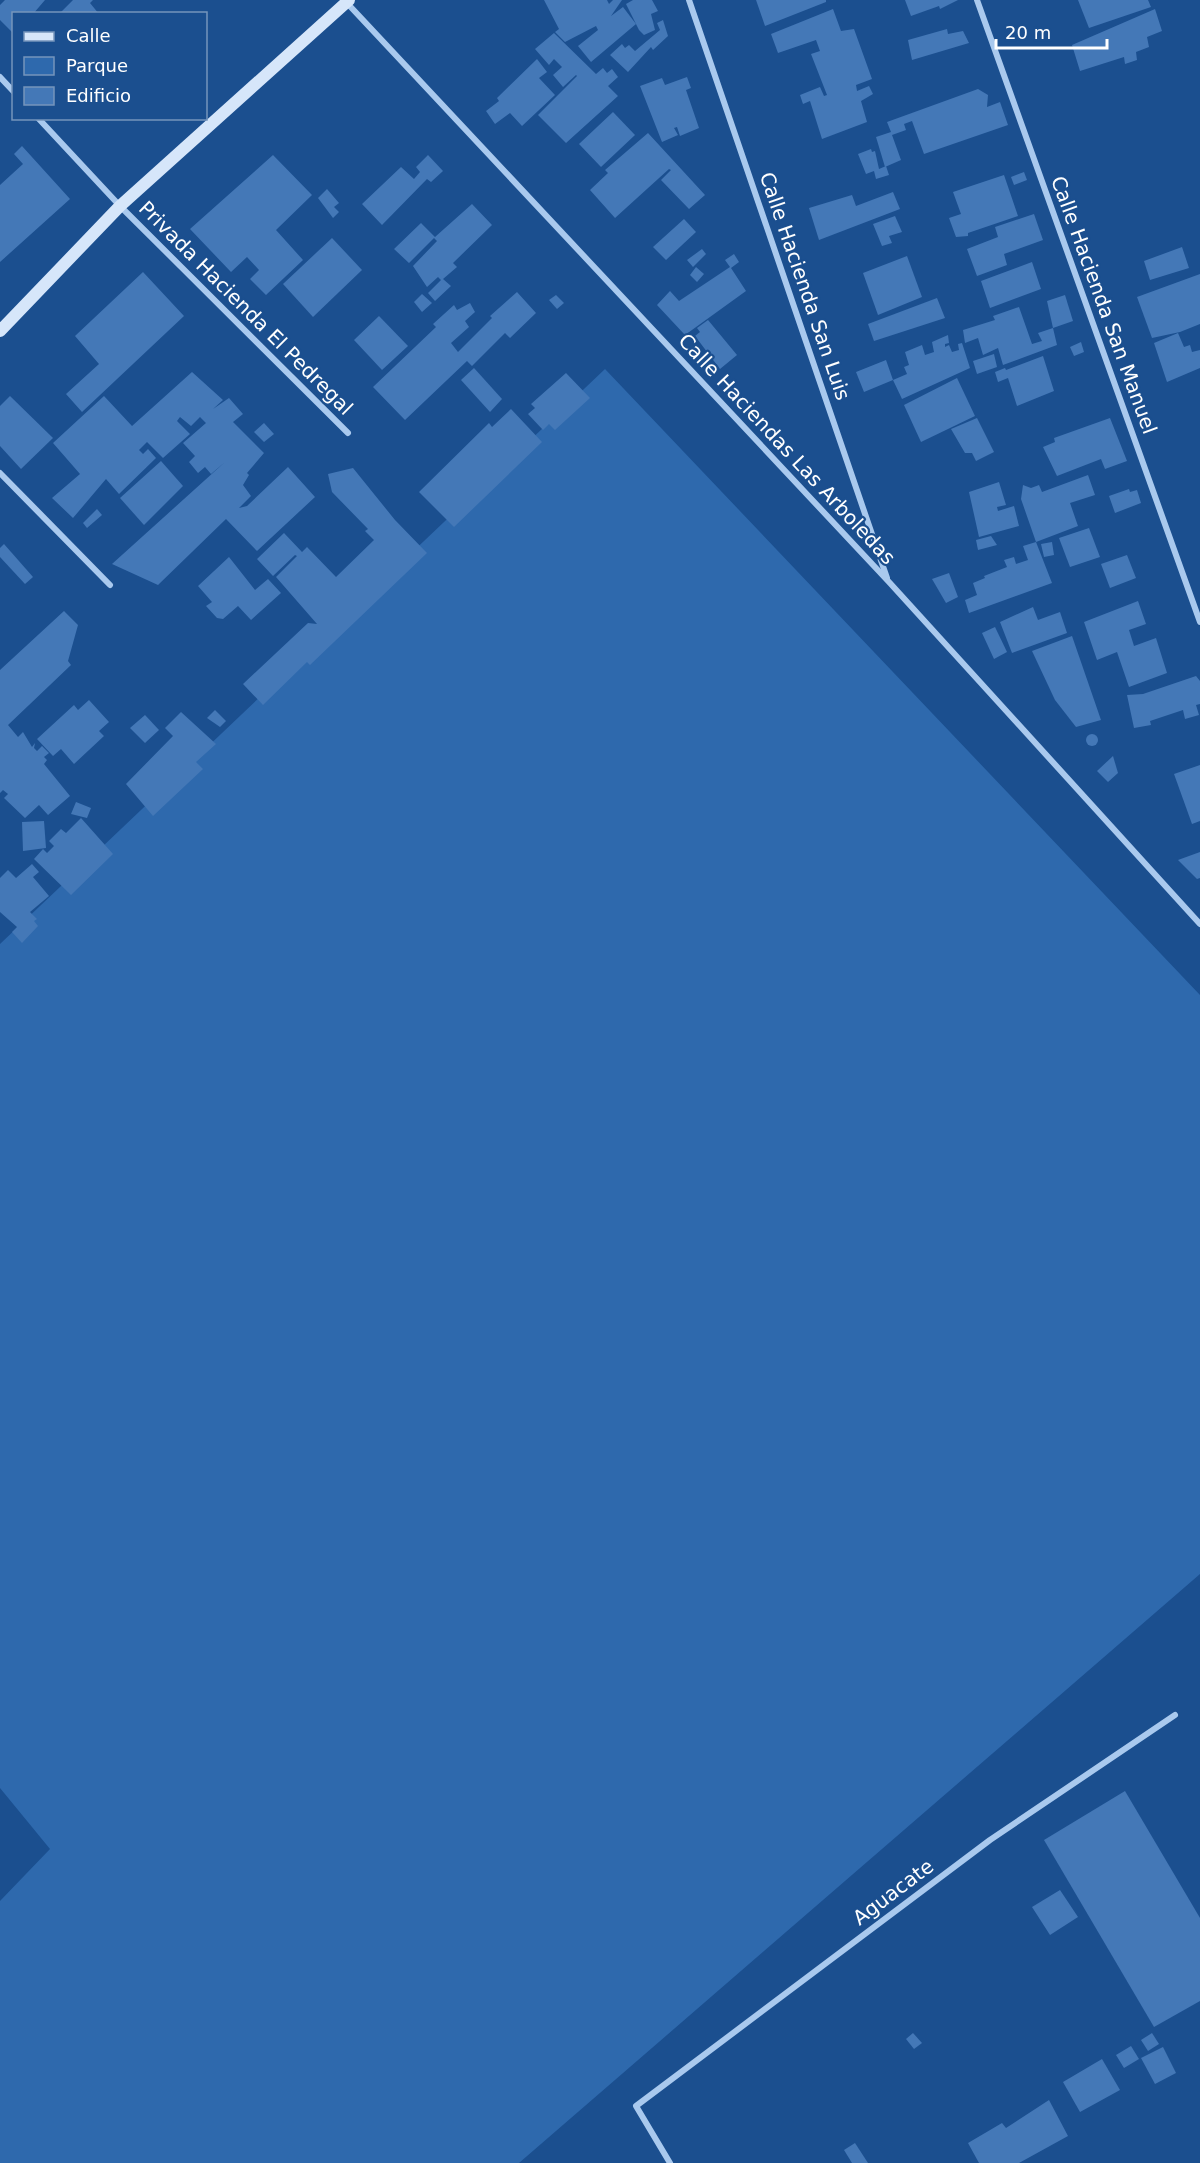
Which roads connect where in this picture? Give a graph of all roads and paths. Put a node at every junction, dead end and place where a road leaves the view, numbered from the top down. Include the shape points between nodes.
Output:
1 (689, 0) edge
2 (977, 0) edge
3 (347, 1) edge
4 (0, 77) edge
5 (12, 90) edge
6 (41, 120) edge
7 (120, 206) junction
8 (0, 331) edge
9 (348, 433) dead end
10 (0, 473) edge
11 (889, 582) junction
12 (110, 585) dead end
13 (1200, 622) edge
14 (1200, 924) edge
15 (1175, 1715) dead end
16 (669, 2163) edge

1 - 11 street, Calle Hacienda San Luis
2 - 13 street, Calle Hacienda San Manuel
3 - 7 street
3 - 11 street, Calle Haciendas Las Arboledas
4 - 5 street
6 - 7 street, Privada Hacienda El Pedregal
7 - 8 street
7 - 9 street, Privada Hacienda El Pedregal
10 - 12 street
11 - 14 street, Calle Haciendas Las Arboledas
15 - 16 street, Aguacate via 990,1840 636,2106

